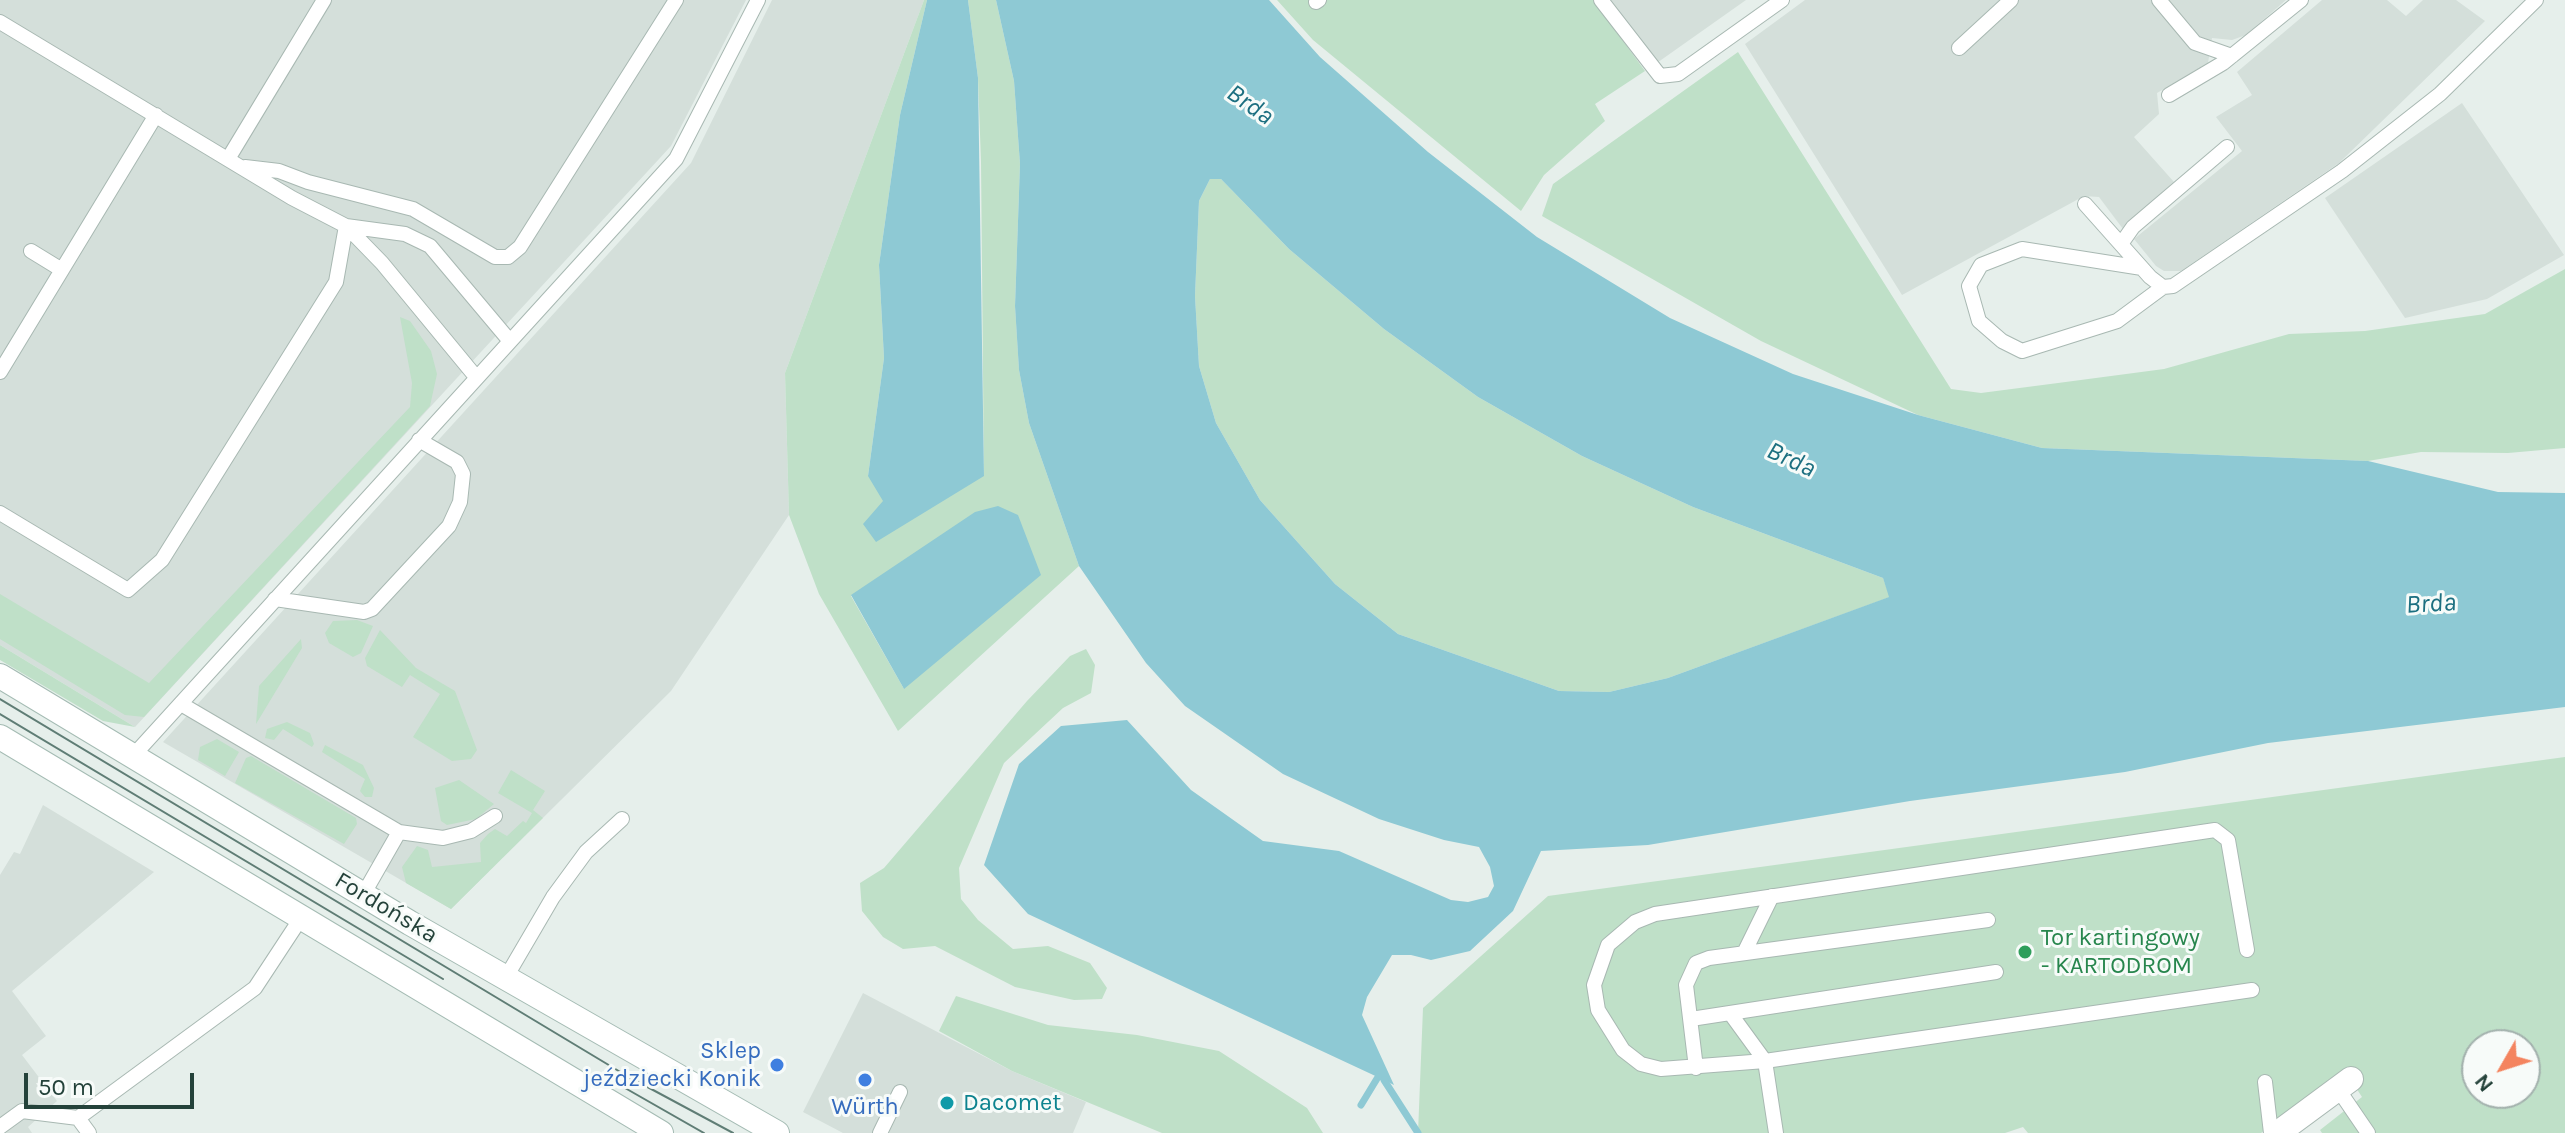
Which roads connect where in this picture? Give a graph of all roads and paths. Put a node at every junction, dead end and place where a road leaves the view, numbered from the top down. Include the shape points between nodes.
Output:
1 (324, 0) edge
2 (676, 0) edge
3 (758, 0) edge
4 (1601, 0) edge
5 (1782, 0) edge
6 (2011, 0) edge
7 (2159, 0) edge
8 (2301, 0) edge
9 (2536, 0) edge
10 (0, 22) edge
11 (1959, 48) dead end
12 (2232, 56) junction
13 (2169, 95) dead end
14 (156, 115) junction
15 (2227, 147) dead end
16 (234, 163) junction
17 (2085, 204) dead end
18 (346, 226) junction
19 (2121, 244) junction
20 (31, 251) dead end
21 (2142, 268) junction
22 (62, 270) junction
23 (2163, 287) junction
24 (509, 340) junction
25 (5, 352) edge
26 (0, 372) edge
27 (476, 377) junction
28 (419, 440) junction
29 (0, 513) edge
30 (275, 599) junction
31 (0, 676) edge
32 (181, 704) junction
33 (0, 737) edge
34 (133, 756) junction
35 (495, 816) dead end
36 (622, 819) dead end
37 (399, 832) junction
38 (363, 895) junction
39 (1772, 896) junction
40 (301, 918) junction
41 (1988, 920) dead end
42 (2247, 950) dead end
43 (1744, 953) junction
44 (1996, 972) dead end
45 (505, 979) junction
46 (2252, 990) dead end
47 (1730, 1013) junction
48 (1691, 1019) junction
49 (1765, 1061) junction
50 (1696, 1068) junction
51 (2265, 1082) dead end
52 (2344, 1084) joint
53 (900, 1092) dead end
54 (78, 1118) junction
55 (0, 1127) edge
56 (89, 1133) edge
57 (661, 1133) edge
58 (777, 1133) edge
59 (880, 1133) edge
60 (1776, 1133) edge
61 (2271, 1133) edge
62 (2278, 1133) edge
63 (2368, 1133) edge

1 - 16 lane
2 - 16 lane via 520,247 508,257 495,257 413,209
3 - 24 lane via 676,159
4 - 5 lane via 1660,76 1678,74
6 - 11 lane
7 - 12 lane via 2195,43
8 - 12 lane
9 - 23 lane via 2440,94 2342,171 2173,286
10 - 14 lane
12 - 13 lane
14 - 16 lane
14 - 22 lane
15 - 19 lane via 2133,227
16 - 18 lane
17 - 19 lane
18 - 24 lane via 405,234 430,246
18 - 27 lane
18 - 29 lane via 336,282 162,560 128,590
19 - 21 lane
20 - 22 lane
21 - 23 lane
21 - 23 lane via 2022,249 1981,265 1969,286 1979,321 2022,351 2117,321
22 - 25 lane
24 - 27 lane
25 - 26 lane
27 - 28 lane
28 - 30 lane
28 - 30 lane via 457,462 463,474 460,502 449,526 372,609
30 - 32 lane
31 - 34 main road, Fordońska
32 - 34 lane
32 - 37 lane
33 - 40 main road
34 - 38 main road, Fordońska
35 - 37 lane via 471,831 443,838
36 - 45 lane via 586,852
37 - 38 lane
38 - 45 main road, Fordońska
39 - 42 lane via 2215,830 2228,840
39 - 43 lane
39 - 50 lane via 1655,914 1619,933 1600,962 1594,985 1598,1010 1623,1050 1641,1064 1661,1069
40 - 54 lane via 255,988
40 - 57 main road
41 - 43 lane
43 - 48 lane via 1696,963 1686,985
44 - 47 lane
45 - 58 main road, Fordońska
46 - 49 lane
47 - 48 lane
47 - 49 lane
48 - 50 lane
49 - 50 lane
49 - 60 lane
51 - 61 lane
52 - 62 main road
52 - 63 lane
53 - 59 lane
54 - 55 lane via 22,1111
54 - 56 lane

